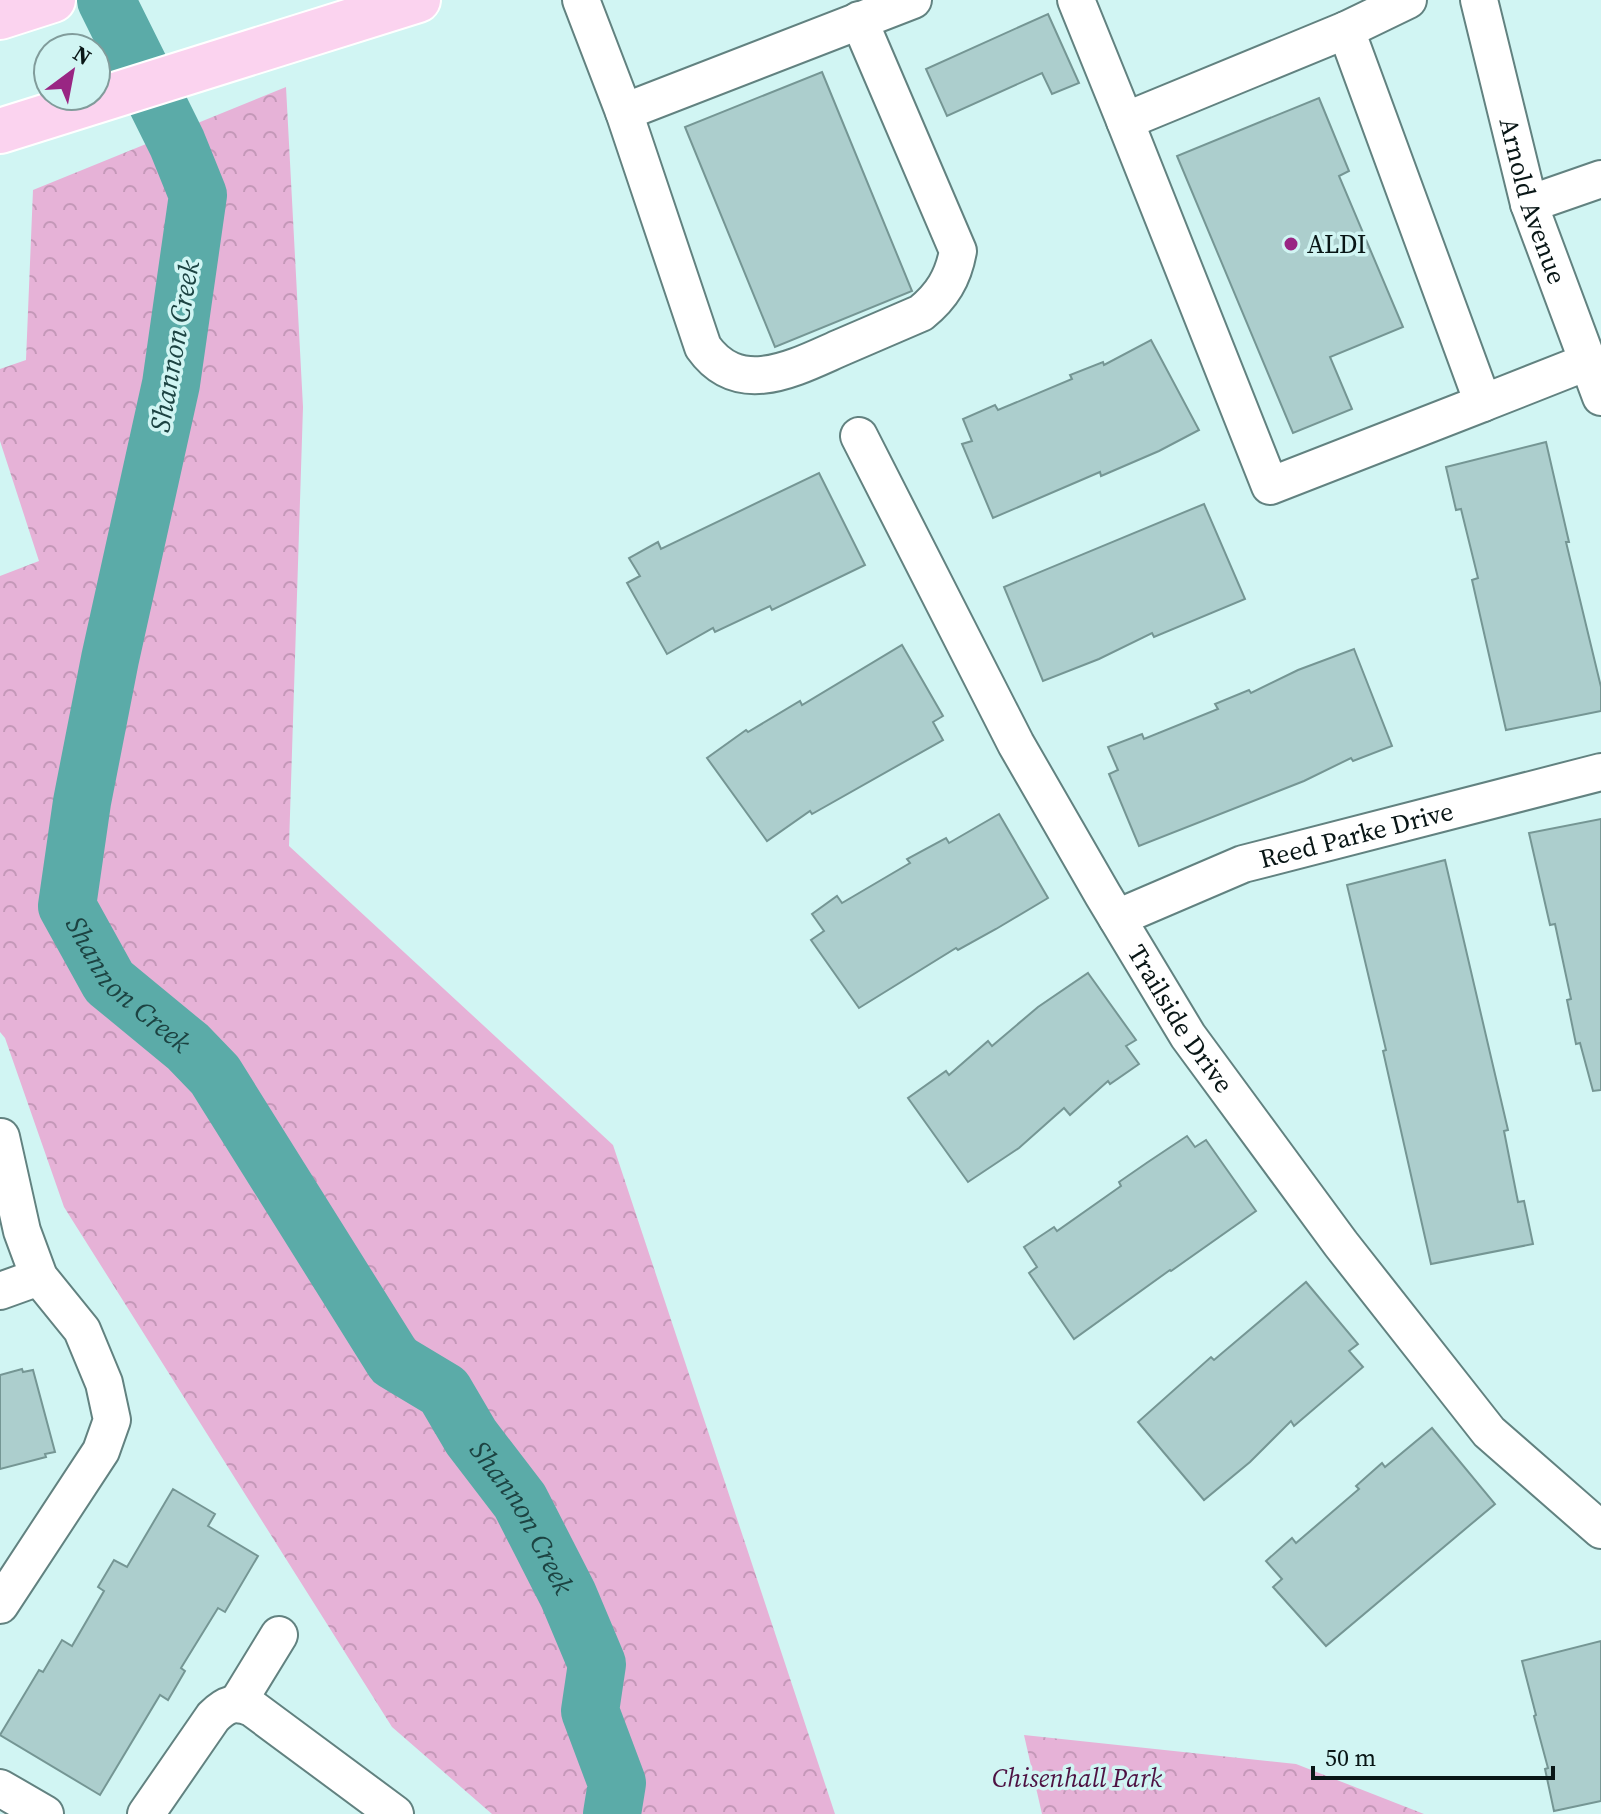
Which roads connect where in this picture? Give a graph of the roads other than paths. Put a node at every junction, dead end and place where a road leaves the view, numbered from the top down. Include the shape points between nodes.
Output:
1 (53, 0) edge
2 (418, 0) edge
3 (581, 0) edge
4 (913, 0) edge
5 (1076, 0) edge
6 (1408, 0) edge
7 (1479, 0) edge
8 (0, 17) edge
9 (859, 20) junction
10 (1346, 30) junction
11 (624, 112) junction
12 (1125, 121) junction
13 (0, 131) edge
14 (1601, 179) edge
15 (1529, 204) junction
16 (1587, 362) junction
17 (1601, 397) edge
18 (1483, 403) junction
19 (859, 436) dead end
20 (1601, 772) edge
21 (1117, 918) junction
22 (1, 1137) edge
23 (39, 1277) junction
24 (0, 1291) edge
25 (1601, 1530) edge
26 (0, 1605) edge
27 (279, 1635) dead end
28 (238, 1702) junction
29 (0, 1788) edge
30 (45, 1814) edge
31 (146, 1814) edge
32 (395, 1814) edge

1 - 8 main road
2 - 13 main road
3 - 11 street
4 - 9 street
5 - 12 street
6 - 10 street
7 - 15 street, Arnold Avenue
9 - 11 street
9 - 11 street via 958,251 955,266 938,299 921,313 782,373 736,373 721,367 703,347
10 - 12 street
10 - 18 street
12 - 18 street via 1270,486
14 - 15 street
15 - 16 street, Arnold Avenue
16 - 17 street, Arnold Avenue
16 - 18 street
19 - 21 street, Trailside Drive via 1016,744
20 - 21 street, Reed Parke Drive via 1243,864
21 - 25 street, Trailside Drive via 1188,1036 1469,1407 1489,1432
22 - 23 street via 22,1231
23 - 24 street
23 - 26 street via 82,1330 104,1383 112,1420 101,1451
27 - 28 street
28 - 31 street via 213,1717
28 - 32 street
29 - 30 street

